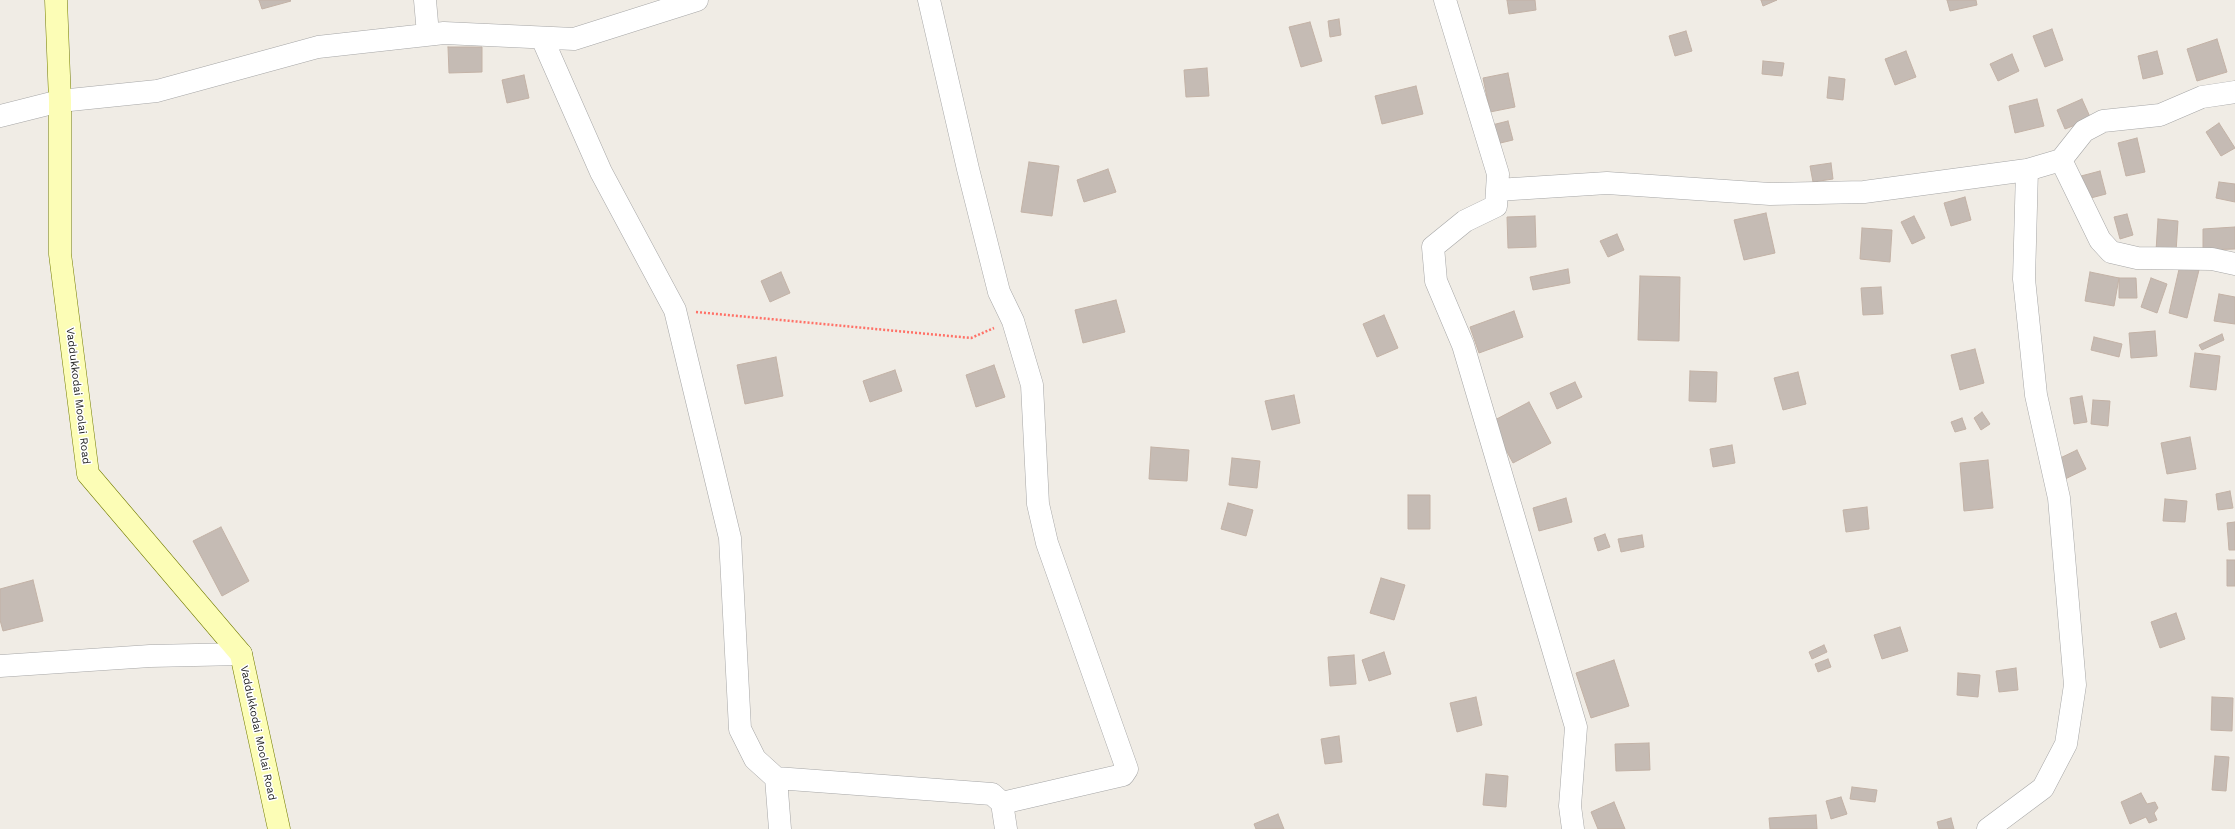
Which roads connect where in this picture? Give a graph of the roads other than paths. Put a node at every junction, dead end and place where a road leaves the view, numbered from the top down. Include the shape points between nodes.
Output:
1 (56, 0) edge
2 (425, 0) edge
3 (697, 0) edge
4 (929, 0) edge
5 (1445, 0) edge
6 (428, 34) junction
7 (542, 38) junction
8 (2235, 92) edge
9 (60, 101) junction
10 (0, 116) edge
11 (2061, 160) junction
12 (2027, 170) junction
13 (1497, 190) junction
14 (2235, 264) edge
15 (241, 654) junction
16 (0, 666) edge
17 (776, 778) junction
18 (1002, 803) junction
19 (279, 829) edge
20 (780, 829) edge
21 (1006, 829) edge
22 (1573, 829) edge
23 (1988, 829) edge

1 - 9 street, Vaddukkodai Moolai Road
2 - 6 street
3 - 7 street via 574,39
4 - 18 street via 999,292 1012,321 1032,385 1038,504 1047,543 1127,769 1123,774
5 - 13 street via 1498,174
6 - 7 street via 444,32
6 - 9 street via 318,47 157,91
7 - 17 street via 601,172 675,310 730,538 740,729 754,759
8 - 11 street via 2202,97 2160,115 2104,121 2084,131
9 - 10 street
9 - 15 street, Vaddukkodai Moolai Road via 60,254 88,474
11 - 12 street
11 - 14 street via 2100,240 2110,252 2137,258 2212,259
12 - 13 street via 1864,192 1770,194 1607,183
12 - 23 street via 2024,279 2036,395 2059,498 2075,685 2066,744 2044,788
13 - 22 street via 1496,206 1466,221 1433,247 1436,281 1463,345 1576,726 1570,806
15 - 16 street via 150,656
15 - 19 street, Vaddukkodai Moolai Road
17 - 18 street via 992,794
17 - 20 street
18 - 21 street

